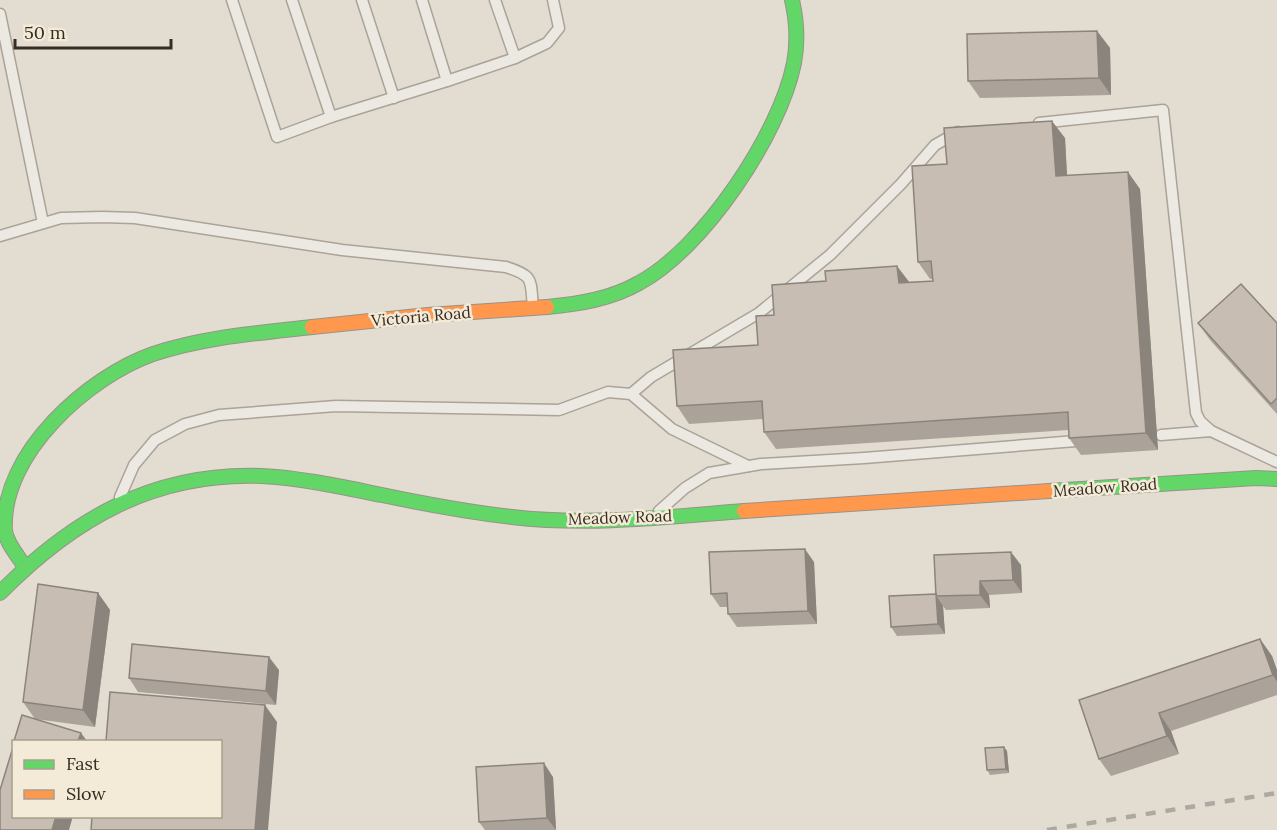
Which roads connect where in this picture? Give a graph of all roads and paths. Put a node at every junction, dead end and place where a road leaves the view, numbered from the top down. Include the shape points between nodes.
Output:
1 (232, 0) edge
2 (292, 0) edge
3 (362, 0) edge
4 (422, 0) edge
5 (495, 0) edge
6 (553, 0) edge
7 (792, 0) edge
8 (0, 14) edge
9 (515, 58) junction
10 (447, 81) junction
11 (394, 98) junction
12 (331, 117) junction
13 (1033, 124) edge
14 (969, 130) edge
15 (43, 223) junction
16 (0, 236) edge
17 (533, 308) junction
18 (631, 393) junction
19 (1211, 431) junction
20 (1161, 435) dead end
21 (1076, 441) edge
22 (1277, 462) edge
23 (748, 466) junction
24 (1277, 479) edge
25 (117, 503) junction
26 (652, 517) junction
27 (25, 567) junction
28 (0, 593) edge

1 - 12 lane via 277,137
2 - 12 lane
3 - 11 lane
4 - 10 lane
5 - 9 lane
6 - 9 lane via 559,28 554,36 547,44
7 - 17 main road, Victoria Road via 797,27 794,61 784,96 768,133 702,232 637,285 572,305
8 - 15 lane
9 - 10 lane
10 - 11 lane
11 - 12 lane
13 - 19 lane via 1163,110 1194,403 1200,421
14 - 18 lane via 959,131 935,145 902,184 830,255 759,313 651,376
15 - 16 lane
15 - 17 lane via 61,218 135,219 342,250 506,267 530,279
17 - 27 main road, Victoria Road via 307,326 194,343 137,360 74,398 37,435 14,468 3,497 2,521
18 - 23 lane via 672,429
18 - 25 lane via 608,392 559,410 336,406 219,415 185,424 155,440 134,465
19 - 20 lane
19 - 22 lane
21 - 23 lane
23 - 26 lane via 709,473
24 - 26 main road, Meadow Road
25 - 26 main road, Meadow Road via 181,483 238,476 303,481 503,514 565,520
25 - 27 main road, Meadow Road via 77,526
27 - 28 main road, Meadow Road

